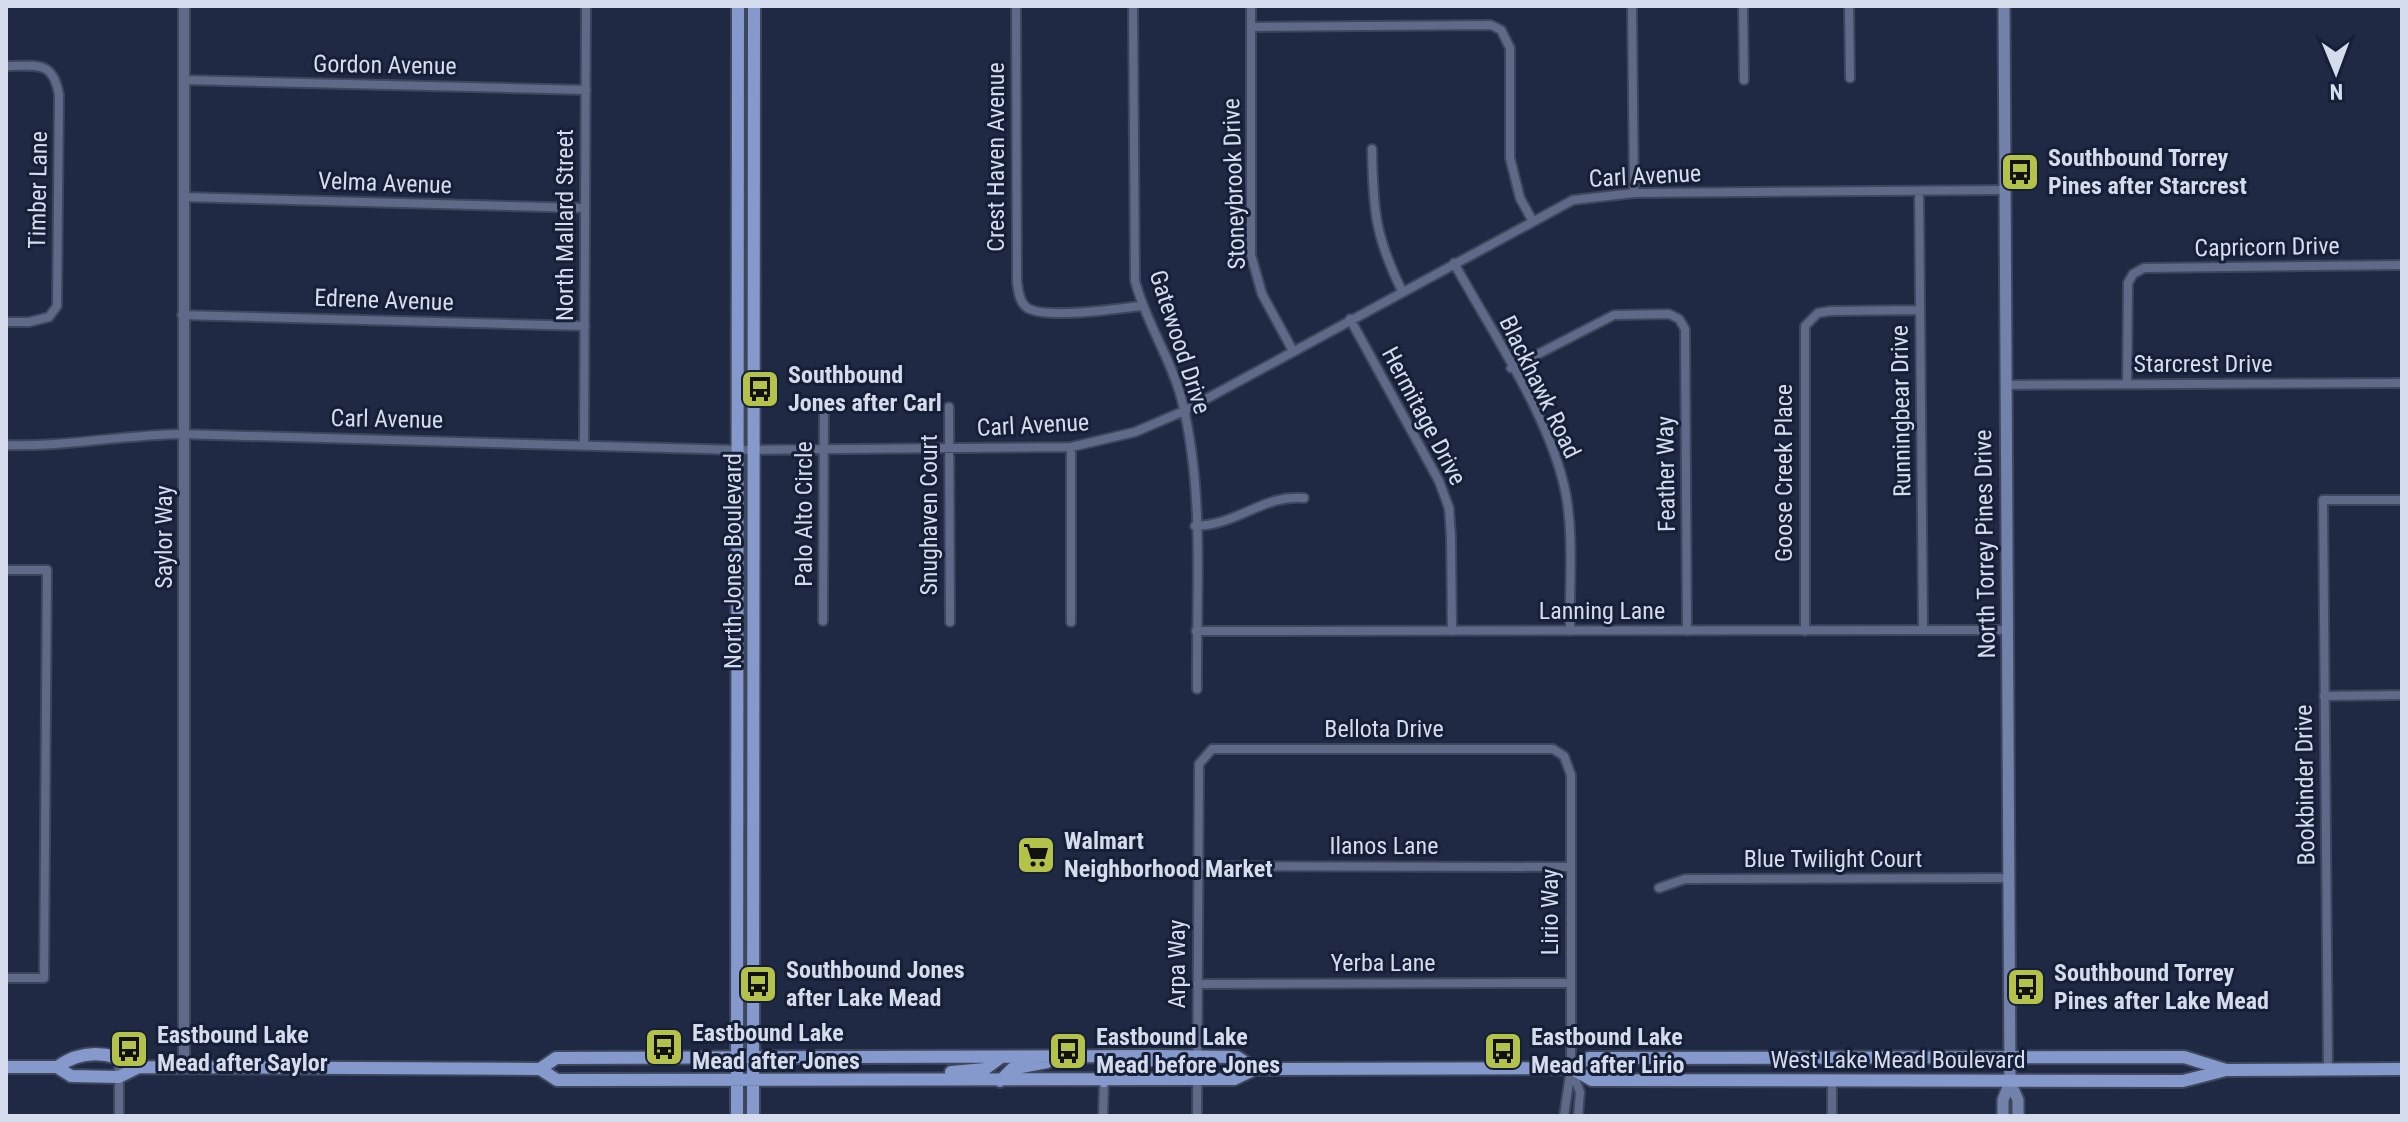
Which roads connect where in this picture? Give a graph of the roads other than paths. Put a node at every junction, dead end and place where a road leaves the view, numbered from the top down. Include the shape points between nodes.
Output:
1 (184, 6) edge
2 (586, 6) edge
3 (738, 6) edge
4 (754, 6) edge
5 (1016, 6) edge
6 (1133, 6) edge
7 (1251, 6) edge
8 (1632, 6) edge
9 (1743, 6) edge
10 (1849, 6) edge
11 (2004, 6) edge
12 (1251, 27) junction
13 (6, 66) edge
14 (1850, 78) dead end
15 (184, 80) junction
16 (1744, 80) dead end
17 (586, 90) junction
18 (738, 147) junction
19 (755, 147) junction
20 (1372, 149) dead end
21 (2004, 190) junction
22 (1919, 191) junction
23 (1634, 193) junction
24 (183, 197) junction
25 (585, 208) junction
26 (1532, 220) junction
27 (1454, 263) junction
28 (2402, 265) edge
29 (1402, 291) junction
30 (1142, 306) junction
31 (1920, 310) junction
32 (182, 315) junction
33 (1350, 319) junction
34 (6, 322) edge
35 (585, 326) junction
36 (1293, 351) junction
37 (1511, 368) junction
38 (2402, 383) edge
39 (2127, 384) junction
40 (2005, 385) junction
41 (824, 407) dead end
42 (949, 407) dead end
43 (1184, 411) junction
44 (181, 434) junction
45 (584, 444) junction
46 (6, 445) edge
47 (1071, 447) junction
48 (948, 449) junction
49 (738, 450) junction
50 (755, 450) junction
51 (824, 450) junction
52 (1304, 498) dead end
53 (2402, 500) edge
54 (1195, 526) junction
55 (6, 570) edge
56 (823, 621) dead end
57 (950, 622) dead end
58 (1071, 622) dead end
59 (1923, 630) junction
60 (2008, 630) junction
61 (1196, 631) junction
62 (1452, 631) junction
63 (1570, 631) junction
64 (1687, 631) junction
65 (1805, 631) junction
66 (1197, 689) dead end
67 (737, 694) junction
68 (2402, 695) edge
69 (2324, 696) junction
70 (737, 756) junction
71 (1204, 756) joint
72 (1564, 756) joint
73 (754, 770) junction
74 (754, 826) junction
75 (1197, 866) junction
76 (1571, 867) junction
77 (2009, 878) junction
78 (1659, 888) dead end
79 (6, 978) edge
80 (1570, 983) junction
81 (1197, 984) junction
82 (119, 1056) junction
83 (1158, 1056) junction
84 (1198, 1057) junction
85 (737, 1058) junction
86 (753, 1058) junction
87 (1000, 1058) junction
88 (1061, 1058) junction
89 (2010, 1058) junction
90 (1730, 1059) junction
91 (6, 1067) edge
92 (57, 1067) junction
93 (139, 1067) junction
94 (184, 1067) junction
95 (1571, 1068) junction
96 (540, 1069) junction
97 (1255, 1069) junction
98 (2328, 1069) junction
99 (2402, 1069) edge
100 (2226, 1070) junction
101 (119, 1077) junction
102 (738, 1079) junction
103 (753, 1079) junction
104 (919, 1079) junction
105 (1199, 1079) junction
106 (1000, 1081) junction
107 (1104, 1081) junction
108 (1730, 1081) junction
109 (1832, 1082) junction
110 (2010, 1082) junction
111 (119, 1116) edge
112 (737, 1116) edge
113 (753, 1116) edge
114 (1103, 1116) edge
115 (1197, 1116) edge
116 (1564, 1116) edge
117 (1578, 1116) edge
118 (1832, 1116) edge
119 (2003, 1116) edge
120 (2018, 1116) edge

1 - 15 street, Saylor Way
2 - 17 street, North Mallard Street
3 - 18 main road, North Jones Boulevard
4 - 19 main road, North Jones Boulevard
5 - 30 street, Crest Haven Avenue via 1017,282 1025,306 1049,313
6 - 30 street, Gatewood Drive via 1133,241
7 - 12 street, Stoneybrook Drive
8 - 23 street
9 - 16 street
10 - 14 street
11 - 21 main road, North Torrey Pines Drive
12 - 26 street via 1491,25 1501,30 1510,48 1512,176
12 - 36 street, Stoneybrook Drive via 1251,255 1262,294
13 - 34 street, Timber Lane via 50,70 59,95 57,306 49,317
15 - 17 street, Gordon Avenue
15 - 24 street, Saylor Way
17 - 25 street, North Mallard Street
18 - 19 main road
18 - 49 main road, North Jones Boulevard
19 - 50 main road, North Jones Boulevard
20 - 29 street via 1378,234
21 - 22 street, Carl Avenue
21 - 40 main road, North Torrey Pines Drive
22 - 23 street, Carl Avenue
22 - 31 street, Runningbear Drive
23 - 26 street, Carl Avenue via 1573,200
24 - 25 street, Velma Avenue
24 - 32 street, Saylor Way
25 - 35 street, North Mallard Street
26 - 27 street, Carl Avenue
27 - 29 street, Carl Avenue
27 - 37 street, Blackhawk Road
28 - 39 street, Capricorn Drive via 2144,268 2128,283
29 - 33 street, Carl Avenue
30 - 43 street, Gatewood Drive
31 - 59 street, Runningbear Drive
31 - 65 street, Goose Creek Place via 1830,311 1810,318 1803,337
32 - 35 street, Edrene Avenue
32 - 44 street, Saylor Way
33 - 36 street, Carl Avenue
33 - 62 street, Hermitage Drive via 1449,508
35 - 45 street, North Mallard Street
36 - 43 street, Carl Avenue
37 - 63 street, Blackhawk Road via 1553,449 1567,496
37 - 64 street, Feather Way via 1614,315 1669,314 1679,319 1685,329
38 - 39 street, Starcrest Drive
39 - 40 street, Starcrest Drive
40 - 60 main road, North Torrey Pines Drive
41 - 51 street, Palo Alto Circle
42 - 48 street, Snughaven Court
43 - 47 street, Carl Avenue via 1135,432
43 - 54 street, Gatewood Drive via 1192,452
44 - 45 street, Carl Avenue
44 - 46 street, Carl Avenue via 122,435 60,447
44 - 94 street, Saylor Way
45 - 49 street, Carl Avenue
47 - 48 street, Carl Avenue
47 - 58 street
48 - 51 street, Carl Avenue
48 - 57 street, Snughaven Court
49 - 50 street, Carl Avenue
49 - 67 main road, North Jones Boulevard
50 - 51 street, Carl Avenue
50 - 73 main road, North Jones Boulevard
51 - 56 street, Palo Alto Circle
52 - 54 street via 1287,496 1229,522
53 - 69 street, Bookbinder Drive via 2323,500
54 - 61 street, Gatewood Drive
55 - 79 street via 47,570 44,978
59 - 60 street, Lanning Lane
59 - 65 street, Lanning Lane
60 - 77 main road, North Torrey Pines Drive
61 - 62 street, Lanning Lane
61 - 66 street, Gatewood Drive
62 - 63 street, Lanning Lane
63 - 64 street, Lanning Lane
64 - 65 street, Lanning Lane
67 - 70 main road, North Jones Boulevard
67 - 73 main road via 745,710 745,748
68 - 69 street
69 - 98 street, Bookbinder Drive
70 - 74 main road via 746,767 748,813
70 - 85 main road, North Jones Boulevard
71 - 72 street, Bellota Drive via 1212,749 1553,749
71 - 75 street, Arpa Way via 1199,764
72 - 76 street, Lirio Way via 1571,775
73 - 74 main road, North Jones Boulevard
74 - 86 main road, North Jones Boulevard
75 - 76 street, Ilanos Lane
75 - 81 street, Arpa Way
76 - 80 street, Lirio Way
77 - 78 street, Blue Twilight Court via 1685,879
77 - 89 main road, North Torrey Pines Drive
80 - 81 street, Yerba Lane
80 - 95 street, Lirio Way
81 - 84 street, Arpa Way
82 - 92 main road, West Lake Mead Boulevard via 73,1055
82 - 93 main road, West Lake Mead Boulevard
82 - 101 street
83 - 84 main road, West Lake Mead Boulevard
83 - 88 main road, West Lake Mead Boulevard
83 - 107 main road via 1142,1066 1115,1066
84 - 97 main road, West Lake Mead Boulevard via 1237,1057
84 - 105 street, Arpa Way
85 - 86 main road, West Lake Mead Boulevard
85 - 96 main road, West Lake Mead Boulevard via 556,1058
85 - 102 main road, North Jones Boulevard
86 - 87 main road, West Lake Mead Boulevard
86 - 103 main road, North Jones Boulevard
87 - 88 main road, West Lake Mead Boulevard
87 - 104 main road via 985,1069
88 - 106 main road via 1012,1069
89 - 90 main road, West Lake Mead Boulevard
89 - 100 main road, West Lake Mead Boulevard via 2184,1057
89 - 110 main road, North Torrey Pines Drive
90 - 95 main road, West Lake Mead Boulevard via 1589,1058
90 - 108 main road
91 - 92 main road, West Lake Mead Boulevard
92 - 101 main road, West Lake Mead Boulevard via 71,1076
93 - 94 main road, West Lake Mead Boulevard
93 - 101 main road, West Lake Mead Boulevard
94 - 96 main road, West Lake Mead Boulevard
95 - 97 main road, West Lake Mead Boulevard
95 - 108 main road, West Lake Mead Boulevard via 1592,1080
95 - 116 street
95 - 117 street via 1580,1092
96 - 102 main road, West Lake Mead Boulevard via 557,1080
97 - 105 main road, West Lake Mead Boulevard via 1234,1079
98 - 99 main road, West Lake Mead Boulevard
98 - 100 main road, West Lake Mead Boulevard
100 - 110 main road, West Lake Mead Boulevard via 2183,1081
101 - 111 street
102 - 103 main road, West Lake Mead Boulevard
102 - 112 main road, North Jones Boulevard
103 - 104 main road, West Lake Mead Boulevard
103 - 113 main road, North Jones Boulevard
104 - 106 main road, West Lake Mead Boulevard
105 - 107 main road, West Lake Mead Boulevard
105 - 115 street, Arpa Way
106 - 107 main road, West Lake Mead Boulevard
107 - 114 street
108 - 109 main road, West Lake Mead Boulevard
109 - 110 main road, West Lake Mead Boulevard
109 - 118 street
110 - 119 main road, North Torrey Pines Drive
110 - 120 main road, North Torrey Pines Drive

